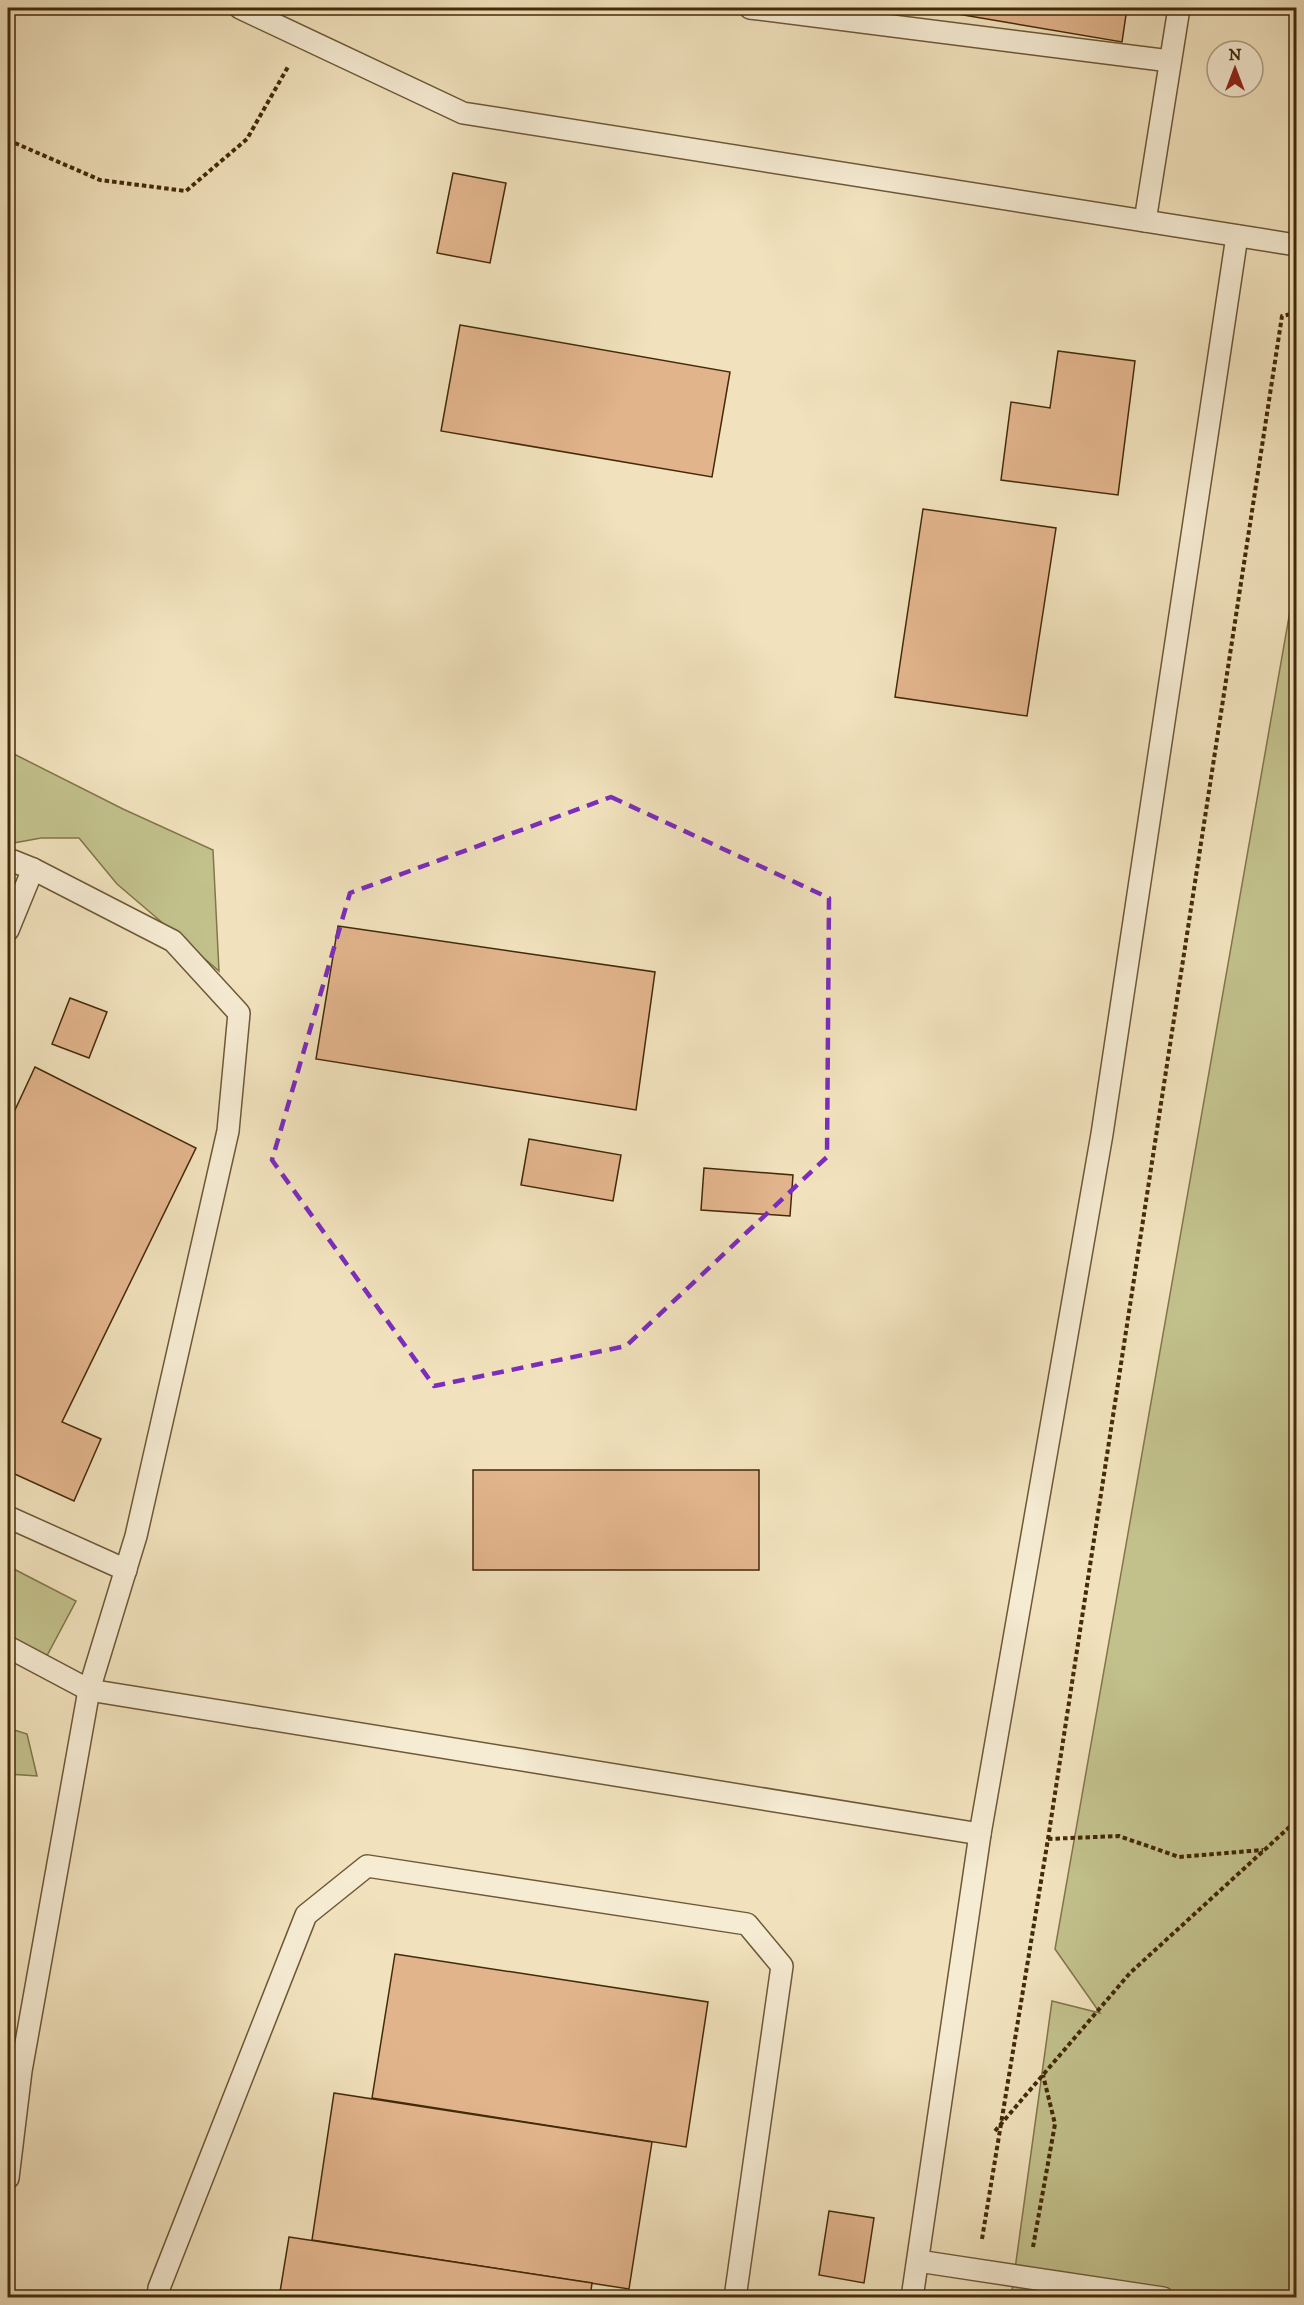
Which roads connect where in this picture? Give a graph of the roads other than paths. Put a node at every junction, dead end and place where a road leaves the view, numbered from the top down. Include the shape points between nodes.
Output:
1 (240, 8) edge
2 (750, 8) edge
3 (1179, 8) edge
4 (1170, 61) junction
5 (1145, 221) junction
6 (1237, 236) junction
7 (1296, 245) edge
8 (8, 859) edge
9 (33, 869) junction
10 (8, 930) edge
11 (8, 1518) edge
12 (126, 1570) junction
13 (8, 1647) edge
14 (89, 1690) junction
15 (980, 1834) junction
16 (8, 2178) edge
17 (918, 2261) junction
18 (158, 2298) edge
19 (735, 2298) edge
20 (912, 2298) edge
21 (1163, 2298) edge

1 - 5 lane via 463,113
2 - 4 lane
3 - 4 lane
4 - 5 lane
5 - 6 lane
6 - 7 lane
6 - 15 lane via 1102,1134
8 - 9 lane
9 - 10 lane
9 - 12 lane via 173,941 239,1013 228,1131
11 - 12 lane
12 - 14 lane
13 - 14 lane
14 - 15 lane
14 - 16 lane via 21,2071
15 - 17 lane
17 - 20 lane
17 - 21 lane
18 - 19 lane via 306,1915 367,1866 747,1924 754,1932 782,1966

